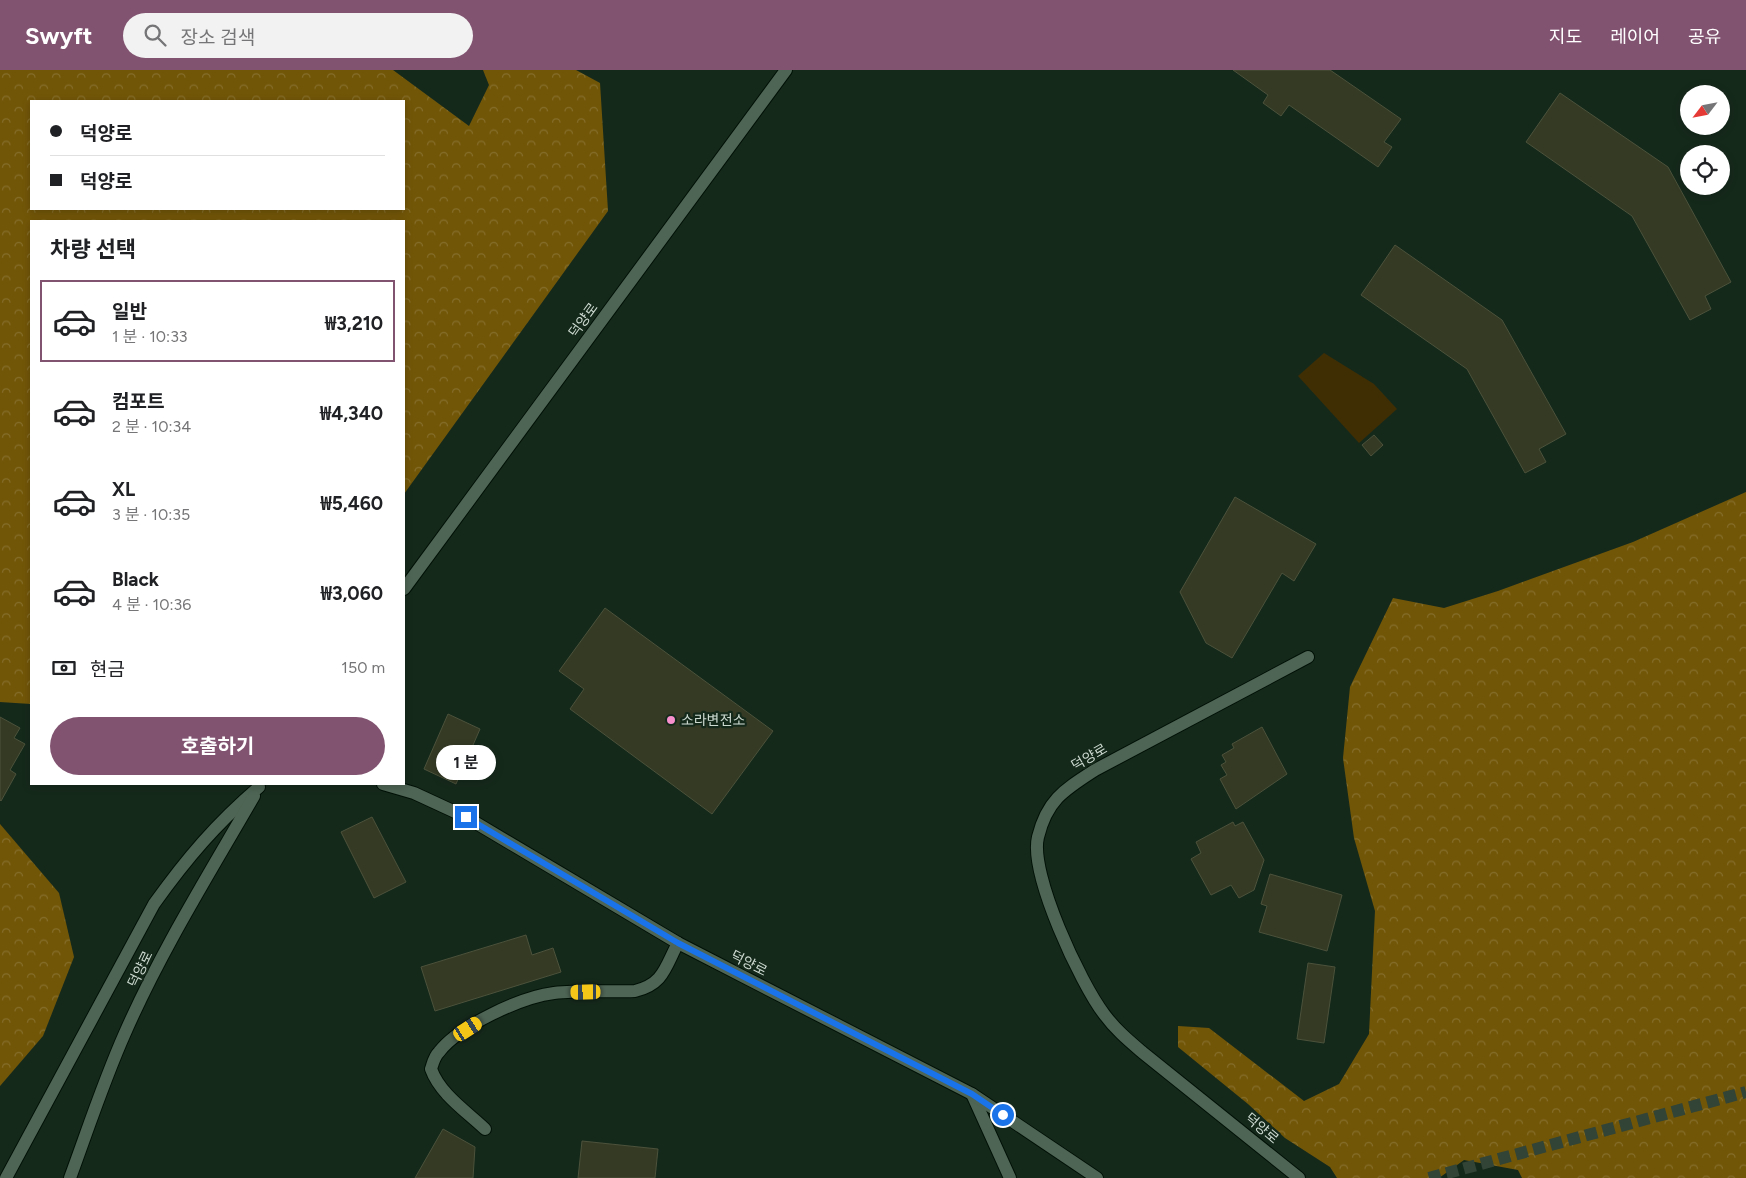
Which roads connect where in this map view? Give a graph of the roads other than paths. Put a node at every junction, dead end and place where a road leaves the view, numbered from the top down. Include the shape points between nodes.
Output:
1 (786, 70) edge
2 (405, 588) edge
3 (1308, 657) dead end
4 (260, 785) edge
5 (387, 785) edge
6 (678, 943) junction
7 (972, 1094) junction
8 (485, 1129) dead end
9 (6, 1178) edge
10 (70, 1178) edge
11 (1010, 1178) edge
12 (1097, 1178) edge
13 (1299, 1178) edge

1 - 2 street, 덕양로
3 - 13 street, 덕양로 via 1072,784 1054,800 1037,839 1038,863 1063,938 1104,1014 1135,1046
4 - 9 street via 204,839 154,904
4 - 10 street, 덕양로 via 167,948 126,1032
5 - 6 street, 덕양로 via 414,792 466,817
6 - 7 street, 덕양로
6 - 8 street via 659,980 644,989 553,993 528,999 482,1019 442,1048 431,1069 434,1077
7 - 11 street
7 - 12 street, 덕양로

